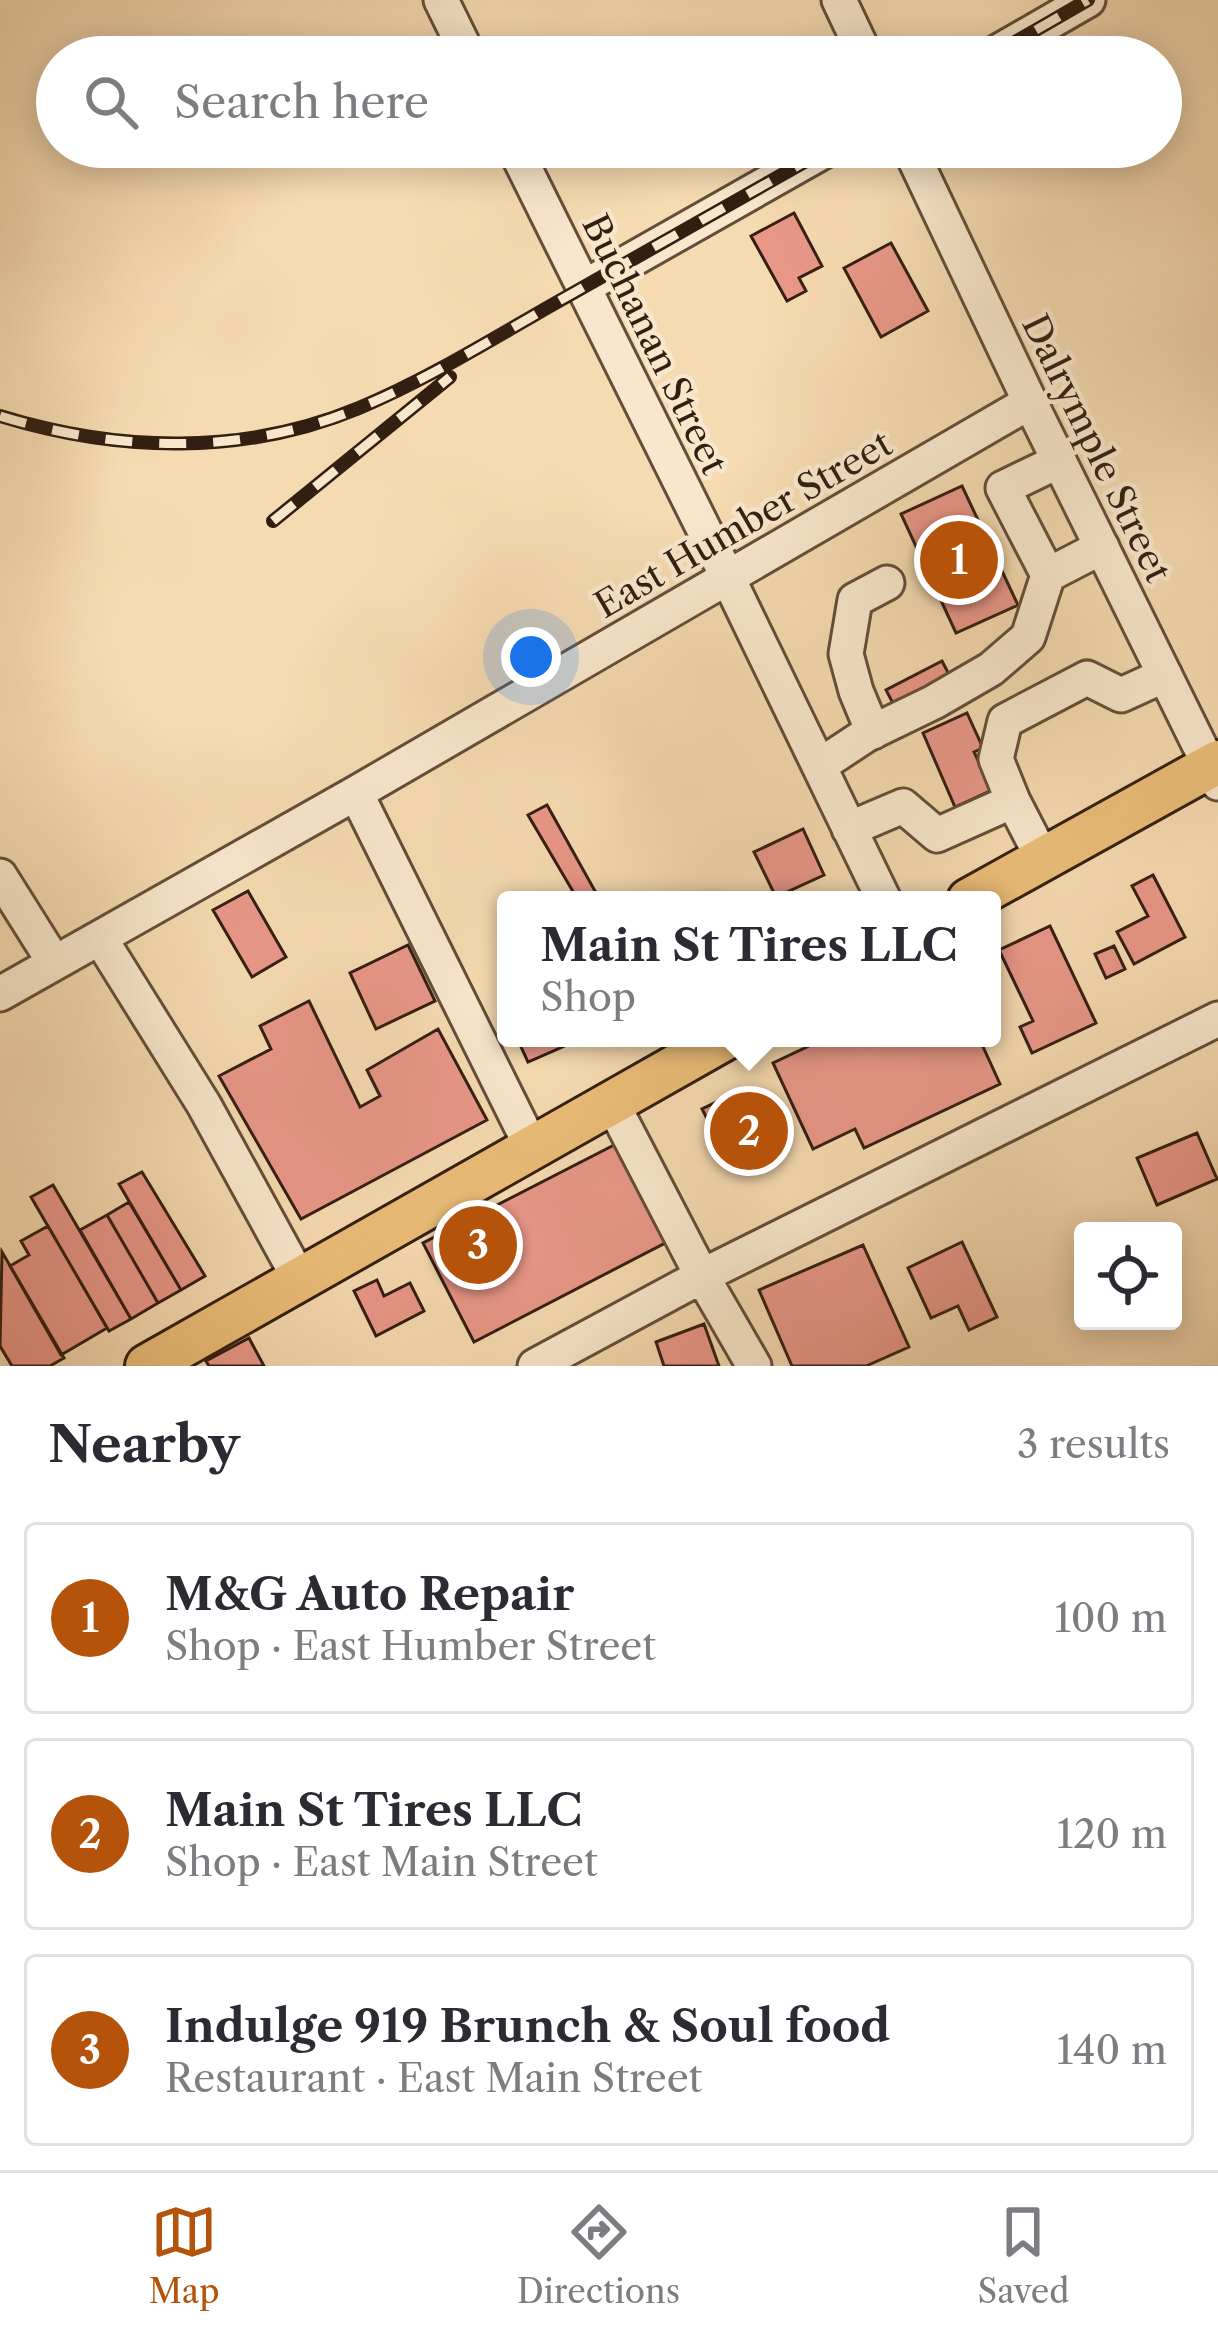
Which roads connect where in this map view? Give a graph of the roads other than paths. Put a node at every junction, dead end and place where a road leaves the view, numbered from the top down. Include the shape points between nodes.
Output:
1 (441, 0) edge
2 (839, 0) edge
3 (1088, 0) edge
4 (459, 36) edge
5 (856, 36) edge
6 (1025, 36) edge
7 (524, 168) edge
8 (794, 168) edge
9 (919, 168) edge
10 (584, 287) junction
11 (1030, 402) junction
12 (1059, 460) junction
13 (1102, 548) junction
14 (1048, 575) junction
15 (728, 578) junction
16 (886, 583) dead end
17 (1165, 676) junction
18 (873, 732) junction
19 (819, 766) junction
20 (1215, 770) edge
21 (356, 794) junction
22 (1013, 801) junction
23 (849, 829) junction
24 (1042, 859) junction
25 (0, 876) edge
26 (880, 891) edge
27 (985, 891) edge
28 (109, 933) junction
29 (54, 962) junction
30 (0, 994) edge
31 (1218, 1019) edge
32 (710, 1047) edge
33 (612, 1103) junction
34 (532, 1150) junction
35 (702, 1276) junction
36 (303, 1279) junction
37 (147, 1366) edge
38 (535, 1366) edge
39 (754, 1366) edge

1 - 4 street
2 - 5 street
3 - 6 street
7 - 10 street, Buchanan Street
8 - 10 street
9 - 11 street, Dalrymple Street
10 - 15 street, Buchanan Street
11 - 12 street, Dalrymple Street
11 - 15 street, East Humber Street
12 - 13 street, Dalrymple Street
12 - 14 street via 1003,488
13 - 14 street
13 - 17 street, Dalrymple Street
14 - 18 street via 1028,637 991,669
15 - 19 street, Buchanan Street
15 - 21 street, East Humber Street
16 - 18 street via 855,600 846,654
17 - 20 street, Dalrymple Street
17 - 22 street via 1121,695 1087,678 1005,721 996,759
18 - 19 street
19 - 23 street, Buchanan Street
20 - 24 main road
21 - 28 street, East Humber Street
21 - 34 street
22 - 23 street via 937,835 902,806
22 - 24 street
23 - 26 street, Buchanan Street
24 - 27 main road
25 - 29 street
28 - 29 street, East Humber Street
28 - 36 street
29 - 30 street, East Humber Street
31 - 35 street
32 - 33 main road
33 - 34 main road
33 - 35 street
34 - 36 main road
35 - 38 street
35 - 39 street
36 - 37 main road

